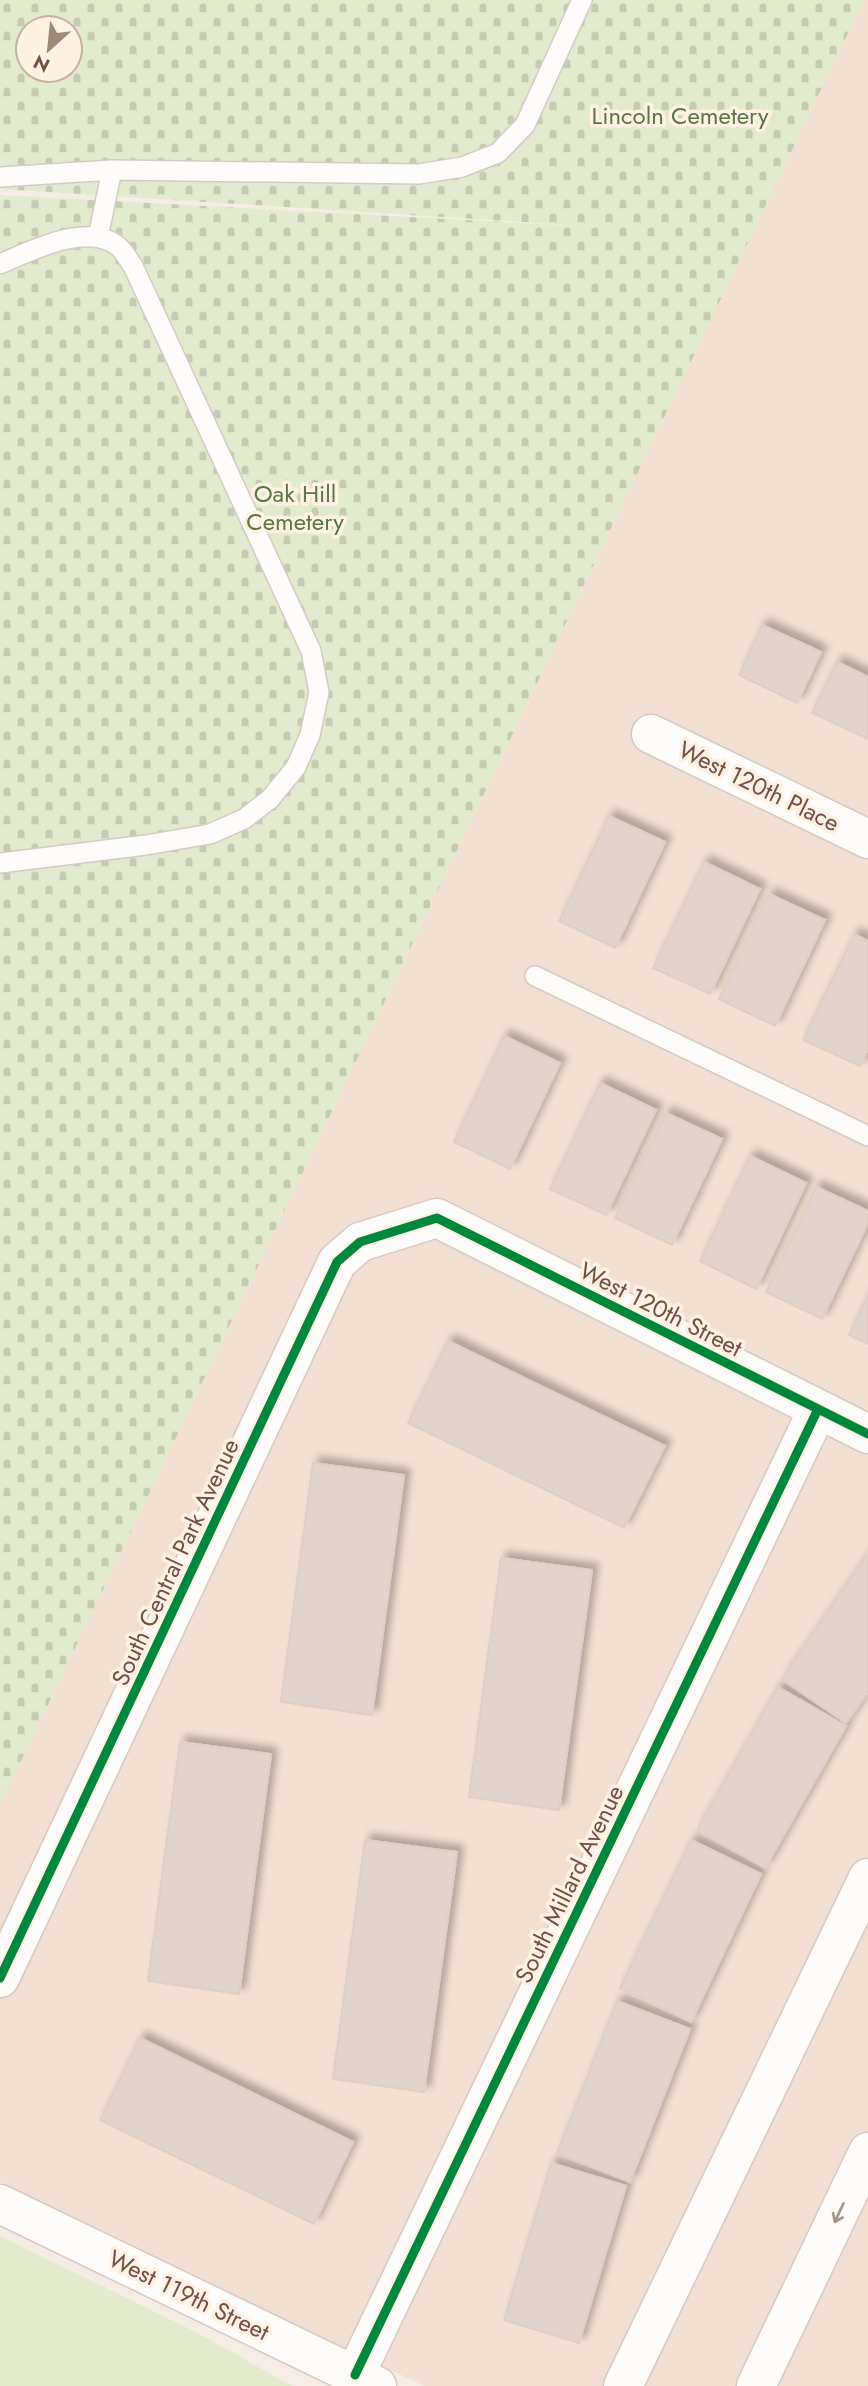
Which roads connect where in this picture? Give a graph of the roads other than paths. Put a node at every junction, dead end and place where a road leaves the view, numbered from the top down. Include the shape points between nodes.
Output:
1 (582, 0) edge
2 (112, 170) junction
3 (0, 177) edge
4 (98, 237) junction
5 (0, 264) edge
6 (651, 734) dead end
7 (868, 839) edge
8 (0, 863) edge
9 (535, 976) dead end
10 (868, 1136) edge
11 (437, 1218) joint
12 (818, 1409) junction
13 (868, 1434) edge
14 (868, 1878) edge
15 (0, 1978) edge
16 (868, 2152) edge
17 (0, 2204) edge
18 (366, 2381) edge
19 (623, 2386) edge
20 (756, 2386) edge

1 - 2 lane via 525,125 498,153 462,167 419,174
2 - 3 lane
2 - 4 lane
4 - 5 lane via 42,245
4 - 8 lane via 119,247 133,266 311,651 319,692 310,735 296,767 270,799 244,818 210,834
6 - 7 street, West 120th Place
9 - 10 lane
11 - 12 street, West 120th Street
11 - 15 street, South Central Park Avenue via 360,1242 337,1262
12 - 13 street, West 120th Street
12 - 18 street, South Millard Avenue
14 - 19 street
16 -> 20 street
17 - 18 street, West 119th Street

